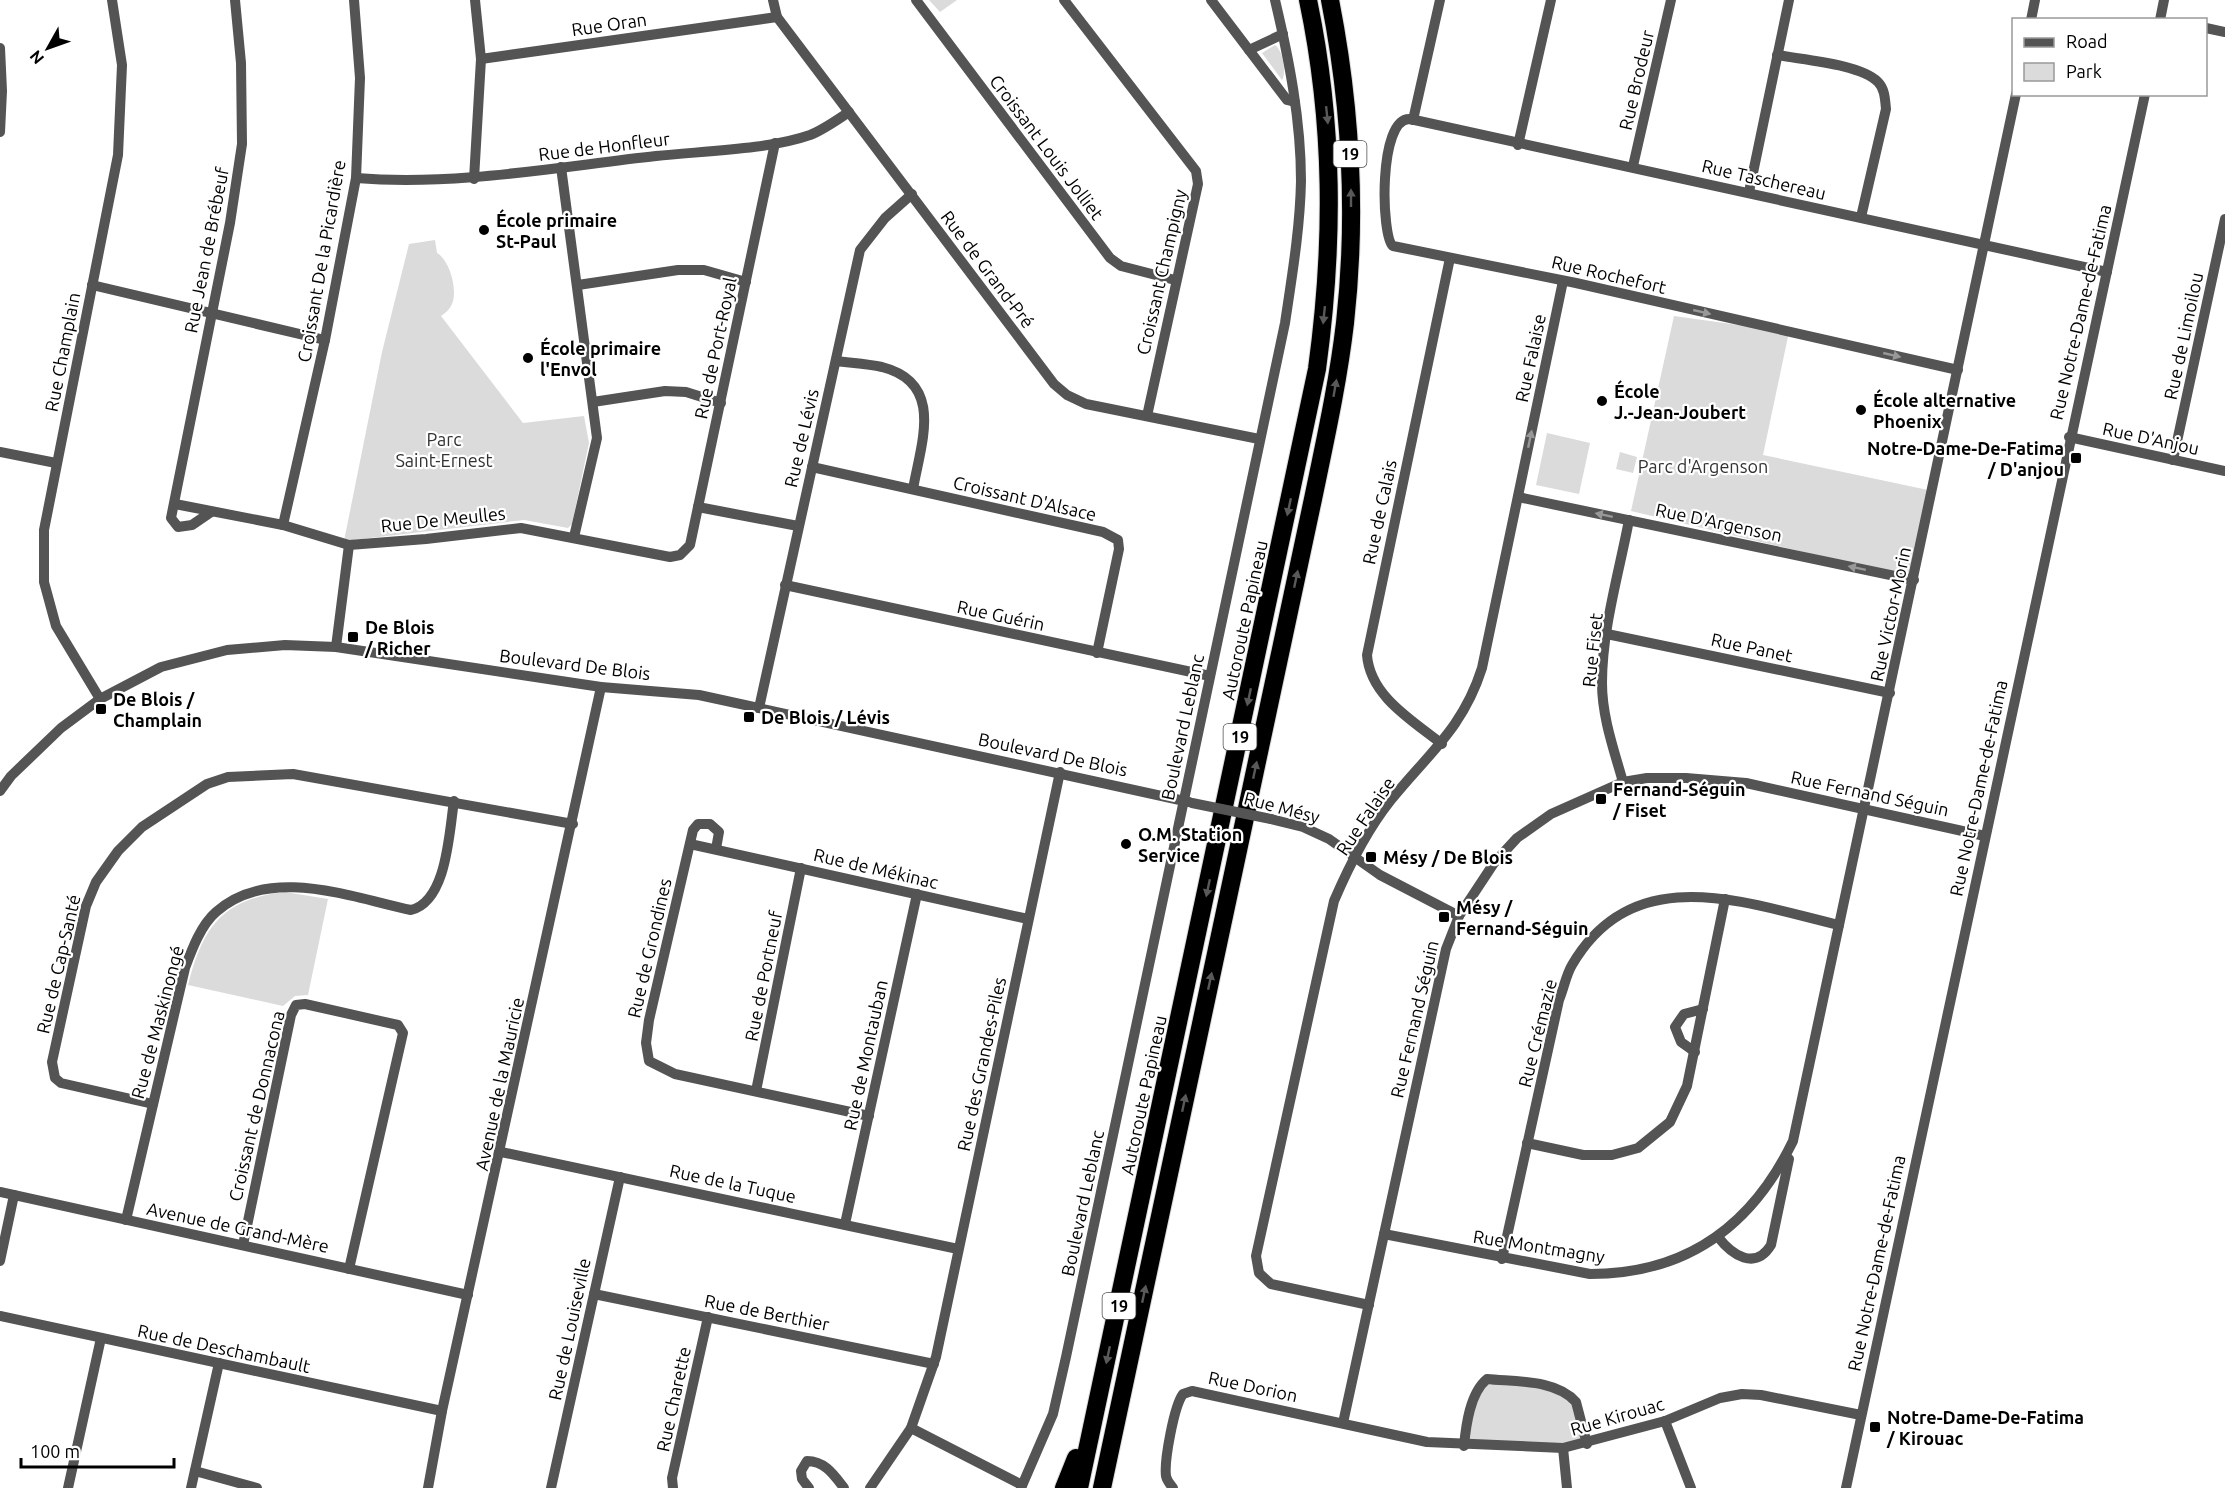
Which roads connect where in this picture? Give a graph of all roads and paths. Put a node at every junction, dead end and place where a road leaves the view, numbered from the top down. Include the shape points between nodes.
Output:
1 (112, 0) edge
2 (235, 0) edge
3 (354, 0) edge
4 (475, 0) edge
5 (773, 0) edge
6 (916, 0) edge
7 (1064, 0) edge
8 (1211, 0) edge
9 (1275, 0) edge
10 (1298, 0) edge
11 (1308, 0) edge
12 (1332, 0) edge
13 (1440, 0) edge
14 (1551, 0) edge
15 (1671, 0) edge
16 (1789, 0) edge
17 (2035, 0) edge
18 (2164, 0) edge
19 (777, 17) junction
20 (2031, 18) edge
21 (2162, 18) edge
22 (2207, 28) edge
23 (2225, 32) edge
24 (1283, 34) junction
25 (0, 48) edge
26 (1249, 50) junction
27 (1777, 55) junction
28 (1319, 57) junction
29 (481, 59) junction
30 (2016, 96) edge
31 (2145, 96) edge
32 (1295, 102) junction
33 (849, 112) junction
34 (1413, 120) junction
35 (0, 132) edge
36 (775, 143) junction
37 (1518, 145) junction
38 (561, 166) junction
39 (1633, 166) junction
40 (356, 178) junction
41 (474, 179) junction
42 (1749, 192) junction
43 (912, 194) junction
44 (1861, 217) junction
45 (2225, 219) edge
46 (1985, 244) junction
47 (1450, 258) junction
48 (2107, 272) junction
49 (1175, 280) junction
50 (1563, 280) junction
51 (746, 282) junction
52 (92, 285) junction
53 (578, 285) junction
54 (211, 312) junction
55 (325, 340) junction
56 (836, 361) junction
57 (1958, 370) junction
58 (593, 402) junction
59 (721, 403) junction
60 (1147, 416) junction
61 (2069, 437) junction
62 (1259, 439) junction
63 (0, 452) edge
64 (2173, 460) junction
65 (56, 463) junction
66 (812, 467) junction
67 (2225, 471) edge
68 (913, 489) junction
69 (1518, 497) junction
70 (175, 504) junction
71 (698, 507) junction
72 (211, 512) junction
73 (1629, 520) junction
74 (283, 525) junction
75 (798, 526) junction
76 (574, 537) junction
77 (349, 545) junction
78 (680, 555) joint
79 (1914, 580) junction
80 (785, 585) junction
81 (1607, 634) junction
82 (336, 647) junction
83 (1097, 653) junction
84 (1210, 676) junction
85 (601, 687) junction
86 (1890, 693) junction
87 (100, 699) junction
88 (759, 708) junction
89 (1442, 744) junction
90 (1060, 772) junction
91 (1623, 782) junction
92 (0, 791) edge
93 (454, 801) junction
94 (1187, 802) junction
95 (1865, 808) junction
96 (573, 824) junction
97 (1984, 836) junction
98 (690, 844) junction
99 (716, 849) junction
100 (1354, 857) junction
101 (801, 868) junction
102 (917, 894) junction
103 (1725, 899) junction
104 (1459, 916) junction
105 (1028, 919) junction
106 (1839, 925) junction
107 (1703, 1009) junction
108 (1695, 1052) junction
109 (756, 1091) junction
110 (153, 1104) junction
111 (869, 1116) junction
112 (1793, 1141) junction
113 (1527, 1143) junction
114 (501, 1152) junction
115 (620, 1177) junction
116 (0, 1192) edge
117 (14, 1195) junction
118 (126, 1220) junction
119 (845, 1224) junction
120 (1384, 1234) junction
121 (1718, 1237) junction
122 (243, 1245) junction
123 (958, 1249) junction
124 (1502, 1259) junction
125 (0, 1261) edge
126 (348, 1269) junction
127 (594, 1294) junction
128 (468, 1295) junction
129 (1369, 1305) junction
130 (0, 1316) edge
131 (708, 1317) junction
132 (101, 1338) junction
133 (1132, 1351) junction
134 (219, 1363) junction
135 (934, 1364) junction
136 (1099, 1397) junction
137 (442, 1411) junction
138 (1861, 1415) junction
139 (1665, 1420) junction
140 (1343, 1423) junction
141 (911, 1428) junction
142 (1587, 1444) junction
143 (1464, 1446) junction
144 (1563, 1449) junction
145 (195, 1471) junction
146 (1022, 1486) edge
147 (68, 1488) edge
148 (191, 1488) edge
149 (257, 1488) edge
150 (428, 1488) edge
151 (551, 1488) edge
152 (673, 1488) edge
153 (809, 1488) edge
154 (844, 1488) edge
155 (870, 1488) edge
156 (1064, 1488) edge
157 (1078, 1488) edge
158 (1101, 1488) edge
159 (1115, 1488) edge
160 (1173, 1488) edge
161 (1567, 1488) edge
162 (1691, 1488) edge
163 (1846, 1488) edge

1 - 52 street, Rue Champlain via 122,65 122,105 118,155
2 - 54 street, Rue Jean de Brébeuf via 242,144
3 - 40 street, Croissant De la Picardière via 360,78
4 - 29 street
5 - 19 street, Rue de Grand-Pré
6 - 49 street, Croissant Louis Jolliet via 1110,258 1121,266
7 - 49 street, Croissant Champigny via 1196,171 1198,184
8 - 26 street
9 - 24 street, Boulevard Leblanc
10 - 28 highway
11 - 28 highway, Autoroute Papineau / 19
133 -> 12 highway, 19 via 1340,359 1352,202 1349,127
13 - 34 street
14 - 37 street
15 - 39 street, Rue Brodeur
16 - 27 street
17 - 20 street
18 - 21 street
19 - 29 street, Rue Oran
19 - 33 street, Rue de Grand-Pré
22 - 23 street
24 - 26 street
24 - 32 street, Boulevard Leblanc
25 - 35 street
26 - 32 street via 1287,100
27 - 42 street
27 - 44 street via 1865,73 1884,91 1886,109
28 -> 136 highway, Autoroute Papineau / 19 via 1328,131 1330,214 1328,280 1317,369
29 - 41 street
30 - 46 street, Rue Victor-Morin
31 - 48 street, Rue Notre-Dame-de-Fatima
32 - 62 street, Boulevard Leblanc via 1301,174 1297,242 1285,323
33 - 36 street, Rue de Honfleur via 811,135
33 - 43 street, Rue de Grand-Pré
34 - 37 street, Rue Taschereau
34 - 47 street, Rue Rochefort via 1404,119 1396,124 1386,158 1387,237 1393,246
36 - 38 street, Rue de Honfleur
36 - 51 street, Rue de Port-Royal
37 - 39 street, Rue Taschereau
38 - 41 street, Rue de Honfleur
38 - 53 street
39 - 42 street, Rue Taschereau
40 - 41 street, Rue de Honfleur via 405,182
40 - 55 street, Croissant De la Picardière
42 - 44 street, Rue Taschereau
43 - 56 street, Rue de Lévis via 885,218 860,250
43 - 60 street, Rue de Grand-Pré via 1054,384 1086,404
44 - 46 street, Rue Taschereau
45 - 64 street, Rue de Limoilou
46 - 48 street, Rue Taschereau
46 - 57 street, Rue Victor-Morin
47 - 50 street, Rue Rochefort
47 - 89 street, Rue de Calais via 1367,655 1378,689
48 - 61 street, Rue Notre-Dame-de-Fatima
49 - 60 street, Croissant Champigny
50 -> 57 street, Rue Rochefort
69 -> 50 street, Rue Falaise
51 - 53 street via 704,270 678,270
51 - 59 street, Rue de Port-Royal
52 - 54 street
52 - 65 street, Rue Champlain
53 - 58 street
54 - 55 street
54 - 70 street, Rue Jean de Brébeuf
55 - 74 street, Croissant De la Picardière
56 - 66 street, Rue de Lévis
56 - 68 street via 882,367 902,375 916,387 924,402 925,416
57 - 79 street, Rue Victor-Morin
58 - 59 street via 665,391 686,392
58 - 76 street via 597,438
59 - 71 street, Rue de Port-Royal
60 - 62 street, Rue de Grand-Pré
61 - 64 street, Rue D'Anjou
61 - 97 street, Rue Notre-Dame-de-Fatima
62 - 84 street, Boulevard Leblanc
63 - 65 street
64 - 67 street, Rue D'Anjou
65 - 87 street, Rue Champlain via 44,530 44,582 56,626
66 - 68 street, Croissant D'Alsace
66 - 75 street, Rue de Lévis
68 - 83 street, Croissant D'Alsace via 1103,532 1118,540
73 -> 69 street, Rue D'Argenson
69 - 89 street, Rue Falaise via 1482,668 1469,703
70 - 72 street, Rue De Meulles
70 - 72 street via 171,518 178,527 192,525
71 - 75 street
71 - 78 street, Rue de Port-Royal via 690,545
72 - 74 street, Rue De Meulles
79 -> 73 street, Rue D'Argenson
73 - 81 street, Rue Fiset
74 - 77 street, Rue De Meulles
75 - 80 street, Rue de Lévis
76 - 77 street, Rue De Meulles via 521,528
76 - 78 street, Rue De Meulles via 670,557
77 - 82 street
79 - 86 street, Rue Victor-Morin
80 - 83 street, Rue Guérin
80 - 88 street, Rue de Lévis
81 - 86 street, Rue Panet
81 - 91 street, Rue Fiset via 1602,684 1608,730
82 - 85 street, Boulevard De Blois
82 - 87 street, Boulevard De Blois via 285,645 227,650 161,668
83 - 84 street, Rue Guérin
84 - 94 street, Boulevard Leblanc
85 - 88 street, Boulevard De Blois via 699,695
85 - 96 street, Avenue de la Mauricie
86 - 95 street, Rue Victor-Morin
87 - 92 street, Boulevard De Blois via 61,728
88 - 90 street, Boulevard De Blois
89 - 100 street, Rue Falaise via 1389,803
90 - 94 street, Boulevard De Blois
90 - 105 street, Rue des Grandes-Piles
91 - 95 street, Rue Fernand Séguin via 1686,778 1746,783
91 - 104 street, Rue Fernand Séguin via 1551,814 1517,838 1494,863
93 - 96 street, Rue de Cap-Santé
93 - 110 street, Rue de Maskinongé via 441,873 433,896 421,907 411,910 318,890 274,886 248,892 215,912 185,968
93 - 110 street, Rue de Cap-Santé via 293,774 228,777 207,784 172,805 118,851 96,882 86,906 52,1062 55,1078 61,1083
94 - 100 street, Rue Mésy, bridge via 1312,831
94 - 146 street, Boulevard Leblanc via 1058,1396
95 - 97 street, Rue Fernand Séguin
95 - 106 street, Rue Victor-Morin
96 - 114 street, Avenue de la Mauricie
97 - 138 street, Rue Notre-Dame-de-Fatima
98 - 99 street, Rue de Mékinac
98 - 99 street via 698,824 710,824 719,832
98 - 109 street, Rue de Grondines via 649,1020 649,1061 675,1074
99 - 101 street, Rue de Mékinac
100 - 104 street, Rue Mésy
100 - 129 street, Rue Falaise via 1328,921 1256,1262 1259,1273 1271,1284
101 - 102 street, Rue de Mékinac
101 - 109 street, Rue de Portneuf
102 - 105 street, Rue de Mékinac
102 - 111 street, Rue de Montauban
103 - 106 street, Rue Crémazie
103 - 107 street
103 - 113 street, Rue Crémazie via 1688,895 1661,898 1635,907 1605,925 1589,943 1572,966 1559,1000
104 - 120 street, Rue Fernand Séguin via 1439,974
105 - 123 street, Rue des Grandes-Piles
106 - 112 street, Rue Victor-Morin
107 - 108 street
107 - 108 street via 1684,1014 1675,1027 1681,1042
108 - 113 street via 1687,1086 1670,1122 1638,1148 1612,1155 1583,1155
109 - 111 street
110 - 118 street, Rue de Maskinongé
111 - 119 street, Rue de Montauban
112 - 121 street, Rue Victor-Morin via 1763,1192 1740,1220
112 - 121 street, Rue Victor-Morin via 1771,1245 1765,1254 1758,1258 1738,1257
113 - 124 street, Rue Crémazie
114 - 115 street, Rue de la Tuque
114 - 128 street, Avenue de la Mauricie
115 - 119 street, Rue de la Tuque
115 - 127 street, Rue de Louiseville
116 - 117 street, Avenue de Grand-Mère
117 - 118 street, Avenue de Grand-Mère
117 - 125 street
118 - 122 street, Avenue de Grand-Mère
119 - 123 street, Rue de la Tuque
120 - 124 street, Rue Montmagny
120 - 129 street, Rue Fernand Séguin
121 - 124 street, Rue Montmagny via 1671,1262 1622,1274 1590,1274
122 - 126 street, Avenue de Grand-Mère
122 - 126 street, Croissant de Donnacona via 296,1005 398,1025 403,1033
123 - 135 street, Rue des Grandes-Piles
126 - 128 street, Avenue de Grand-Mère
127 - 131 street, Rue de Berthier
127 - 151 street, Rue de Louiseville
128 - 137 street, Avenue de la Mauricie
129 - 140 street, Rue Fernand Séguin
130 - 132 street, Rue de Deschambault
131 - 135 street, Rue de Berthier
131 - 152 street, Rue Charette
132 - 134 street, Rue de Deschambault
132 - 147 street
133 - 158 highway, 19
133 - 159 highway
134 - 137 street, Rue de Deschambault
134 - 145 street
135 - 141 street, Rue des Grandes-Piles
136 - 156 highway
136 - 157 highway, Autoroute Papineau / 19
137 - 150 street, Avenue de la Mauricie
138 - 139 street, Rue Kirouac via 1742,1394 1720,1398
138 - 163 street, Rue Notre-Dame-de-Fatima
139 - 142 street, Rue Kirouac
139 - 162 street
140 - 143 street, Rue Kirouac
140 - 160 street, Rue Dorion via 1200,1391 1187,1392 1178,1401 1167,1461 1166,1476
141 - 146 street
141 - 155 street, Rue des Grandes-Piles
142 - 143 street via 1572,1398 1553,1387 1487,1379 1479,1386
142 - 144 street, Rue Kirouac
143 - 144 street, Rue Kirouac
144 - 161 street
145 - 148 street
145 - 149 street
153 - 154 street via 801,1471 807,1461 830,1469

